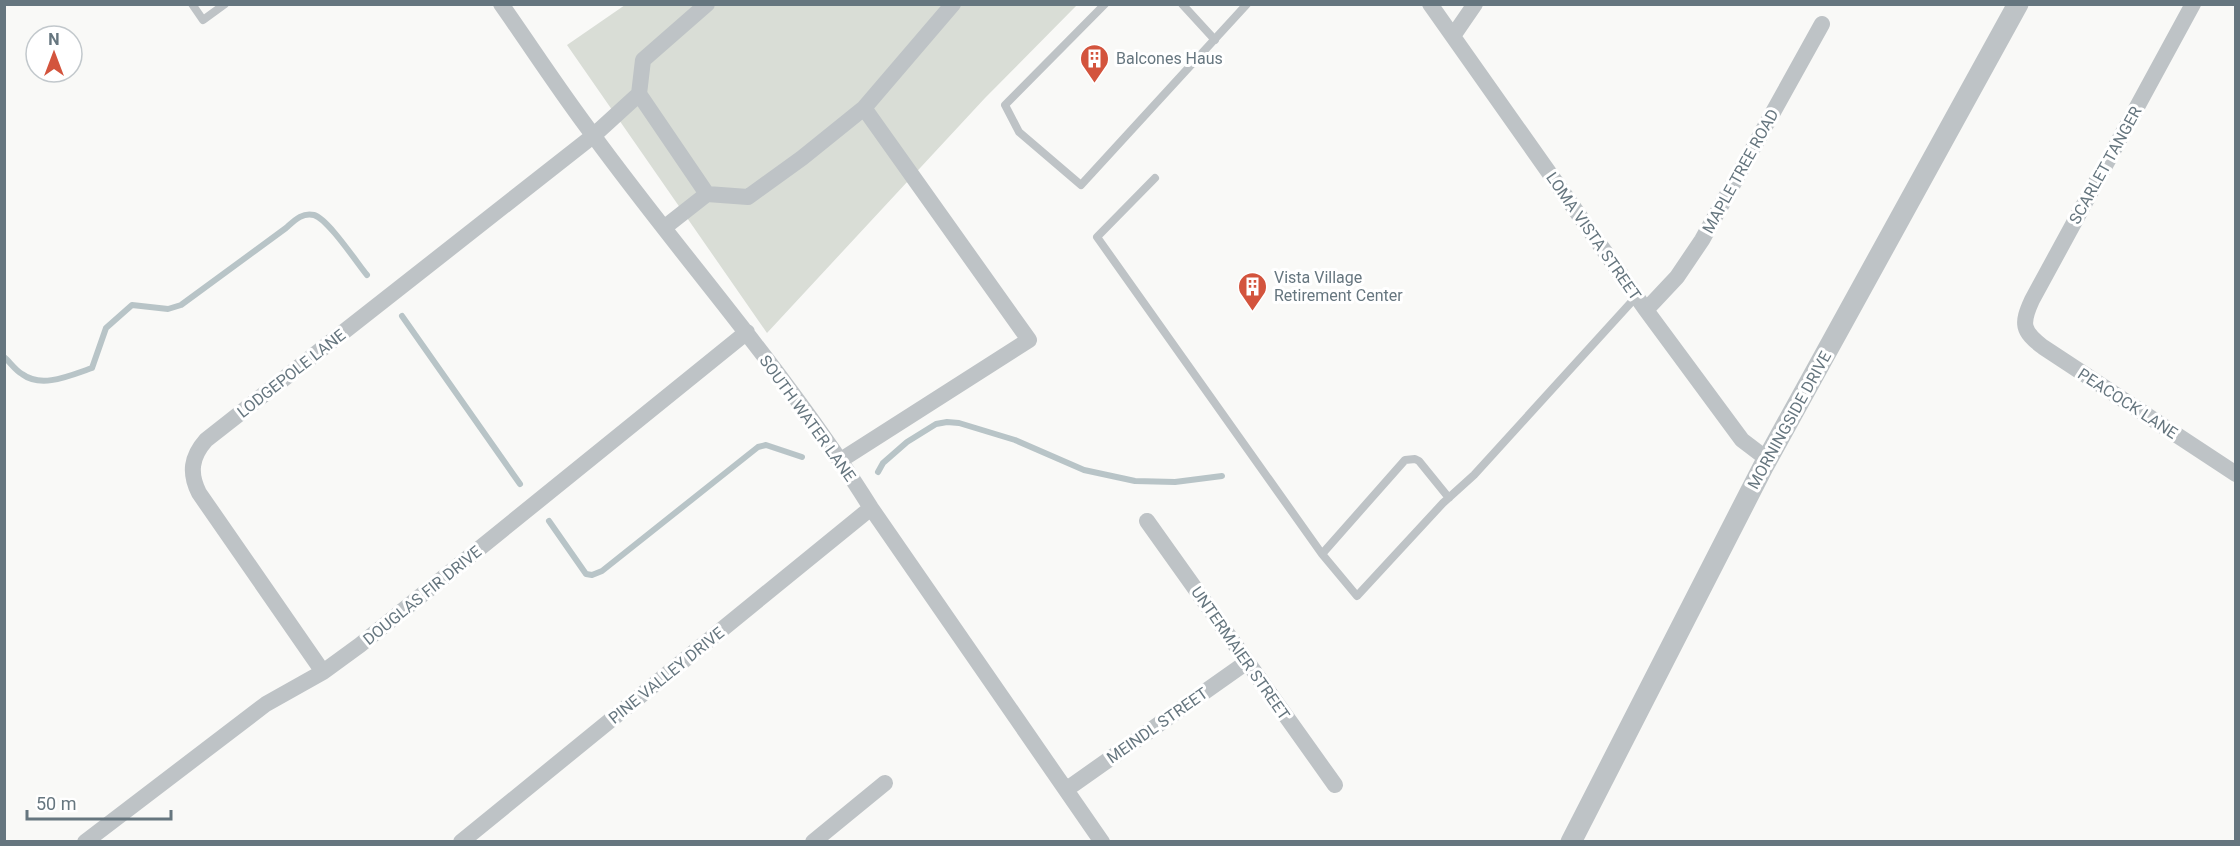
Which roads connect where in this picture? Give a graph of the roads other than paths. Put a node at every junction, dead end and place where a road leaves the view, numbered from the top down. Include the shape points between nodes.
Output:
1 (192, 4) edge
2 (225, 4) edge
3 (501, 4) edge
4 (707, 4) edge
5 (953, 4) edge
6 (1105, 4) edge
7 (1182, 4) edge
8 (1247, 4) edge
9 (1430, 4) edge
10 (1475, 4) edge
11 (2018, 4) edge
12 (2193, 4) edge
13 (1822, 24) dead end
14 (1453, 36) junction
15 (1215, 40) junction
16 (639, 94) junction
17 (864, 108) junction
18 (593, 136) junction
19 (1155, 178) dead end
20 (707, 194) junction
21 (664, 227) junction
22 (1641, 304) junction
23 (2024, 327) joint
24 (747, 332) junction
25 (1767, 459) junction
26 (841, 460) junction
27 (2234, 468) edge
28 (1449, 498) junction
29 (871, 508) junction
30 (1148, 521) dead end
31 (1322, 554) junction
32 (1247, 662) junction
33 (323, 672) junction
34 (885, 783) dead end
35 (1335, 786) dead end
36 (1067, 789) junction
37 (85, 842) edge
38 (461, 842) edge
39 (813, 842) edge
40 (1102, 842) edge
41 (1571, 842) edge

1 - 2 lane via 203,20
3 - 18 street, SOUTH WATER LANE
4 - 16 street via 643,60
5 - 17 street
6 - 15 lane via 1005,105 1019,132 1081,185
7 - 15 lane
8 - 15 lane
9 - 14 street, LOMA VISTA STREET
10 - 14 street
11 - 25 street, MORNINGSIDE DRIVE
12 - 23 street, SCARLET TANGER via 2032,300
13 - 22 street, MAPLE TREE ROAD via 1702,240 1677,277
14 - 22 street, LOMA VISTA STREET
16 - 18 street, LODGEPOLE LANE
16 - 20 street
17 - 20 street via 748,197
17 - 26 street via 1029,340
18 - 21 street, SOUTH WATER LANE
18 - 33 street, LODGEPOLE LANE via 199,447 192,467 199,493
19 - 31 lane via 1097,237
20 - 21 street
21 - 24 street, SOUTH WATER LANE
22 - 25 street, LOMA VISTA STREET via 1742,440
22 - 28 lane
23 - 27 street, PEACOCK LANE via 2043,347
24 - 26 street, SOUTH WATER LANE
24 - 33 street, DOUGLAS FIR DRIVE
25 - 41 street, MORNINGSIDE DRIVE
26 - 29 street, SOUTH WATER LANE
28 - 31 lane via 1419,460 1405,460
28 - 31 lane via 1357,596
29 - 36 street, SOUTH WATER LANE
29 - 38 street, PINE VALLEY DRIVE
30 - 32 street, UNTERMAIER STREET
32 - 35 street, UNTERMAIER STREET
32 - 36 street, MEINDL STREET
33 - 37 street, DOUGLAS FIR DRIVE via 266,704
34 - 39 street
36 - 40 street, SOUTH WATER LANE

